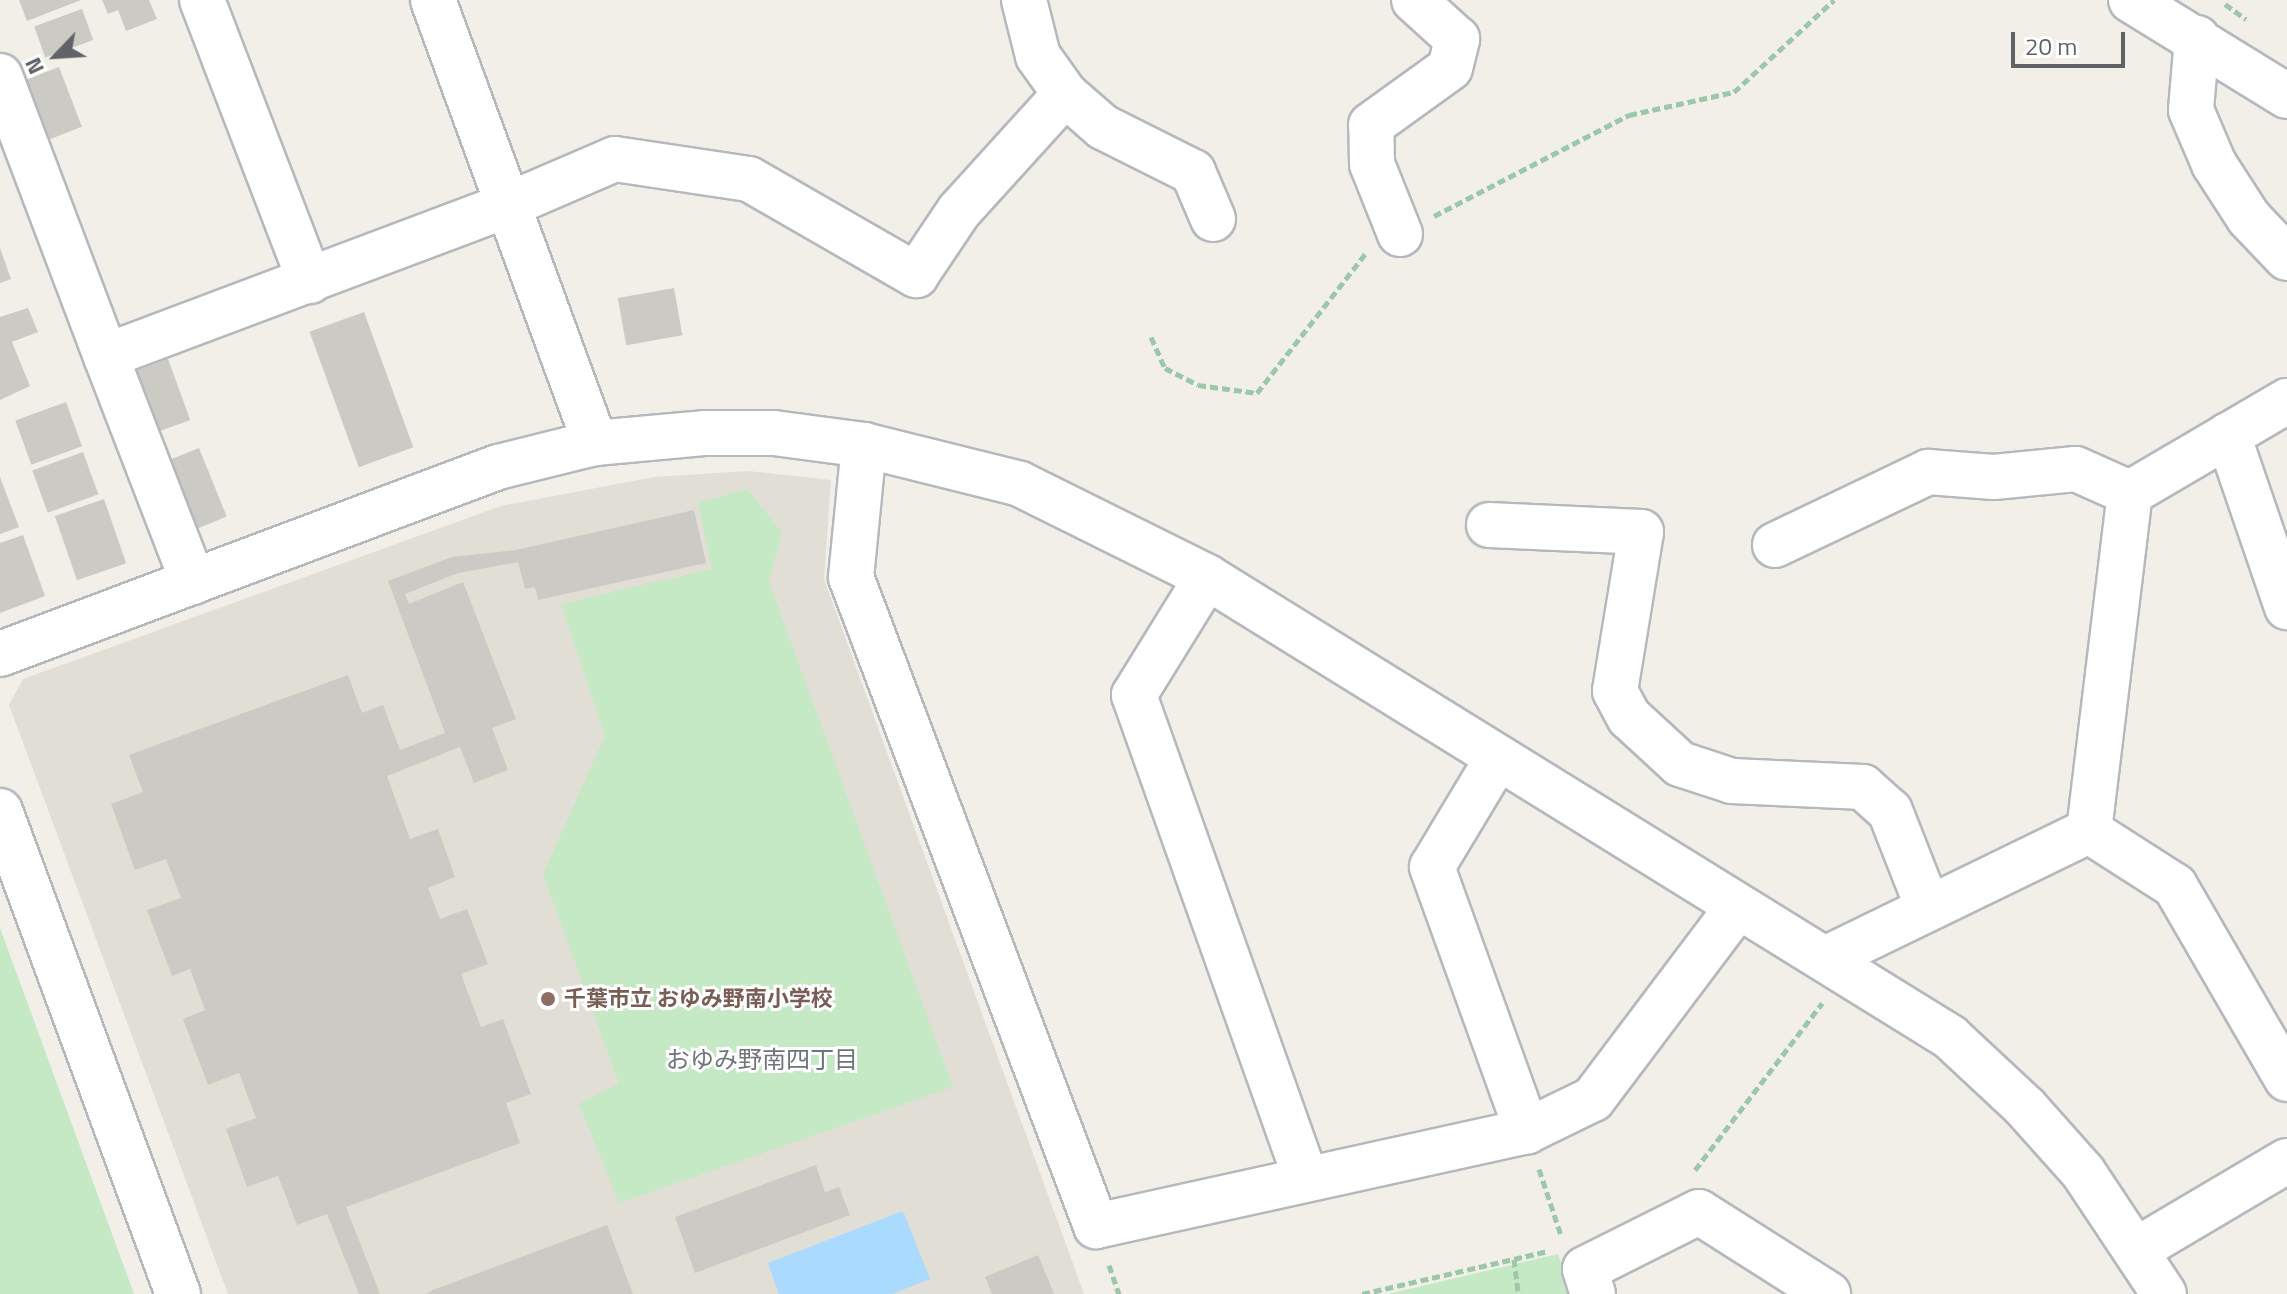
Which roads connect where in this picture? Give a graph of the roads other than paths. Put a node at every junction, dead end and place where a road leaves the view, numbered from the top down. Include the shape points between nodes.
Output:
1 (202, 0) edge
2 (433, 0) edge
3 (1024, 0) edge
4 (1414, 0) edge
5 (2131, 0) edge
6 (2197, 38) junction
7 (0, 76) edge
8 (1065, 94) junction
9 (2287, 96) edge
10 (508, 205) junction
11 (1213, 219) dead end
12 (1400, 234) road end
13 (2287, 258) edge
14 (310, 281) junction
15 (106, 356) junction
16 (2287, 401) edge
17 (2228, 435) junction
18 (595, 443) junction
19 (864, 445) junction
20 (2130, 493) junction
21 (1489, 525) dead end
22 (1775, 545) dead end
23 (1207, 577) junction
24 (193, 582) junction
25 (2287, 607) edge
26 (0, 654) edge
27 (1497, 759) junction
28 (0, 811) edge
29 (2089, 831) junction
30 (1928, 908) junction
31 (1736, 909) junction
32 (1828, 975) junction
33 (2287, 1079) edge
34 (1527, 1131) junction
35 (2287, 1161) edge
36 (1306, 1179) junction
37 (2138, 1249) junction
38 (178, 1294) edge
39 (1593, 1294) edge
40 (1828, 1294) edge
41 (2164, 1294) edge

1 - 14 street
2 - 10 street
3 - 8 street via 1038,56
4 - 12 street via 1457,39 1450,68 1371,125 1372,164
5 - 6 street
6 - 9 street
6 - 13 street via 2191,110 2214,164 2249,218
7 - 15 street
8 - 10 street via 959,211 916,275 749,179 615,159
8 - 11 street via 1103,127 1193,172
10 - 14 street
10 - 18 street
14 - 15 street
15 - 24 street
16 - 17 street
17 - 20 street
17 - 25 street
18 - 19 street via 774,433
18 - 24 street via 498,467
19 - 23 street via 1020,484
19 - 36 street via 851,577 1096,1226
20 - 22 street via 2076,469 1994,477 1928,472
20 - 29 street
21 - 30 street via 1641,532 1615,691 1629,717 1680,764 1732,781 1863,787 1890,811
23 - 27 street
23 - 36 street via 1134,695
24 - 26 street
27 - 31 street
27 - 34 street via 1432,867
28 - 38 street
29 - 30 street
29 - 33 street via 2175,886
30 - 32 street
31 - 32 street
31 - 34 street via 1593,1099
32 - 37 street via 1950,1037 2083,1172
34 - 36 street
35 - 37 street
37 - 41 street
39 - 40 street via 1585,1269 1699,1212

